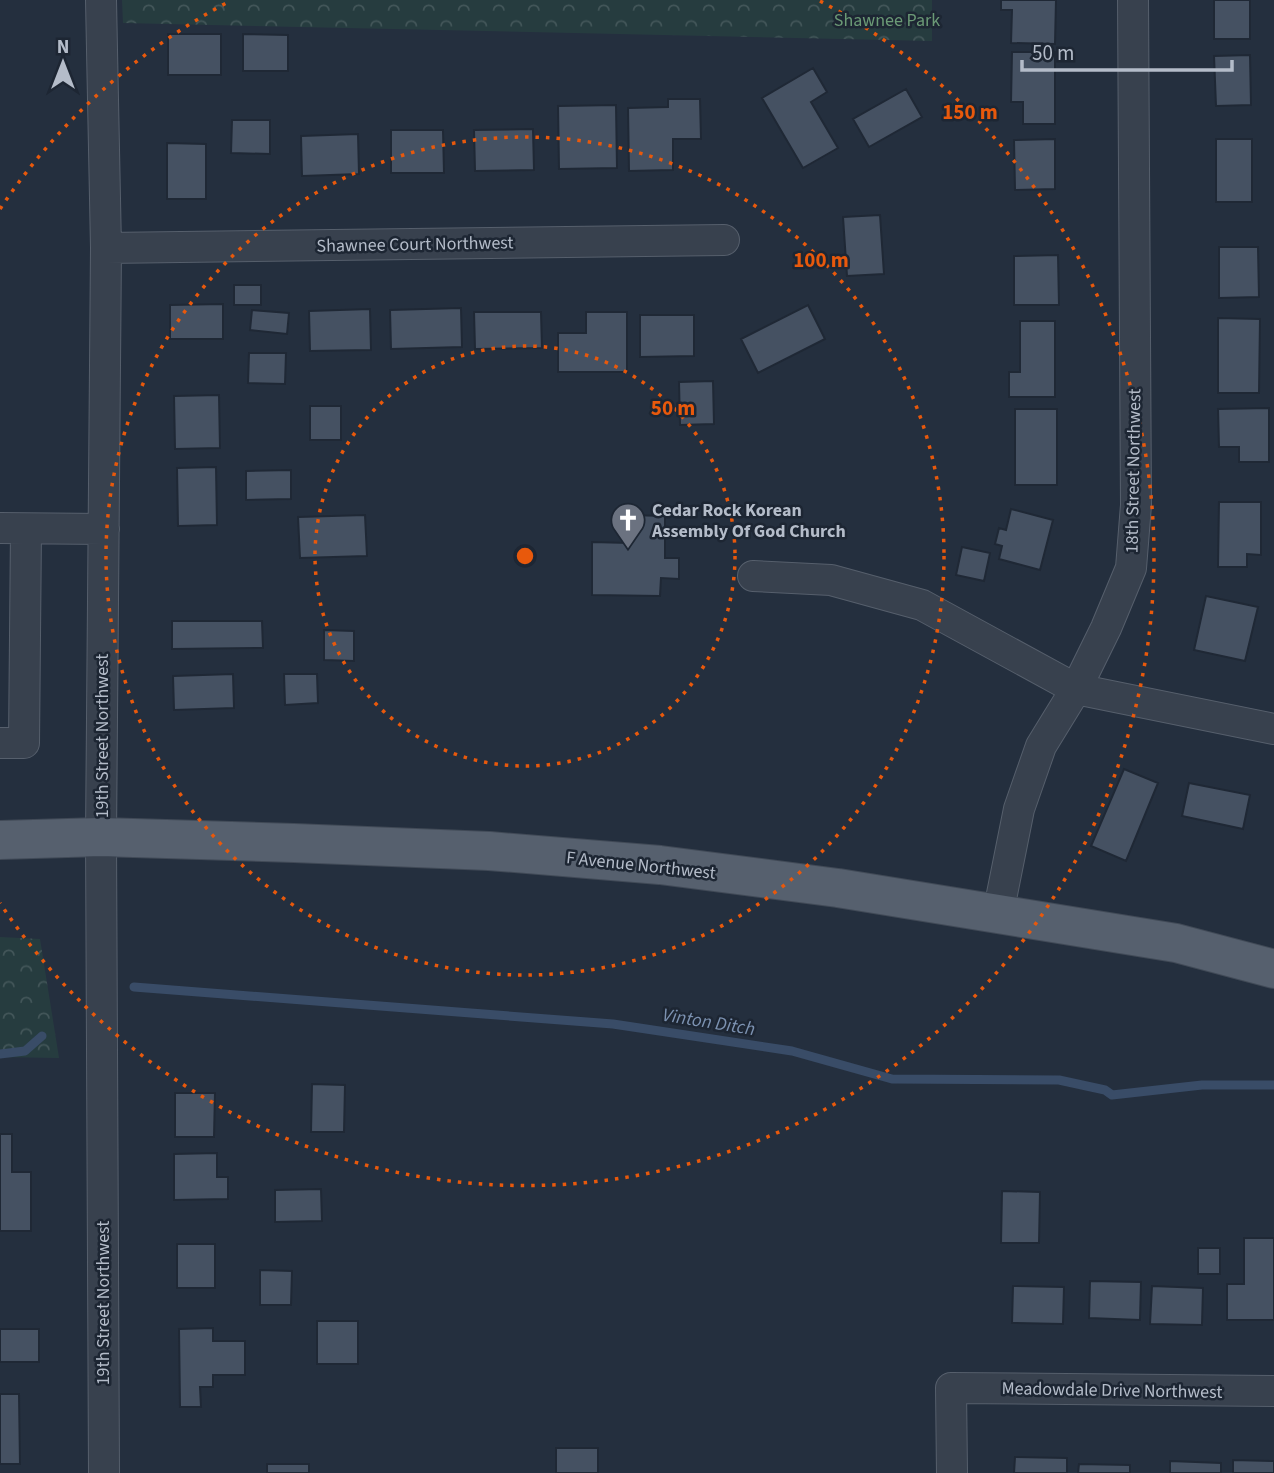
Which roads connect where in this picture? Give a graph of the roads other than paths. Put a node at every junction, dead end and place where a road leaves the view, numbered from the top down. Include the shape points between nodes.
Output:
1 (100, 0) edge
2 (1133, 0) edge
3 (724, 240) dead end
4 (106, 248) junction
5 (13, 528) edge
6 (104, 529) junction
7 (753, 576) dead end
8 (1076, 689) junction
9 (1274, 729) edge
10 (0, 743) edge
11 (102, 837) junction
12 (0, 840) edge
13 (998, 914) junction
14 (1274, 969) edge
15 (1274, 1391) edge
16 (104, 1473) edge
17 (952, 1473) edge

1 - 4 street, 19th Street Northwest
2 - 8 street, 18th Street Northwest via 1136,505 1131,568
3 - 4 street, Shawnee Court Northwest
4 - 6 street, 19th Street Northwest
5 - 6 street
5 - 10 street via 24,743
6 - 11 street, 19th Street Northwest
7 - 8 street via 831,580 922,605
8 - 9 street
8 - 13 street, 18th Street Northwest via 1041,746 1019,809
11 - 12 main road, F Avenue Northwest
11 - 13 main road, F Avenue Northwest via 489,850 838,888
11 - 16 street, 19th Street Northwest
13 - 14 main road, F Avenue Northwest via 1176,943
15 - 17 street, Meadowdale Drive Northwest via 951,1388

